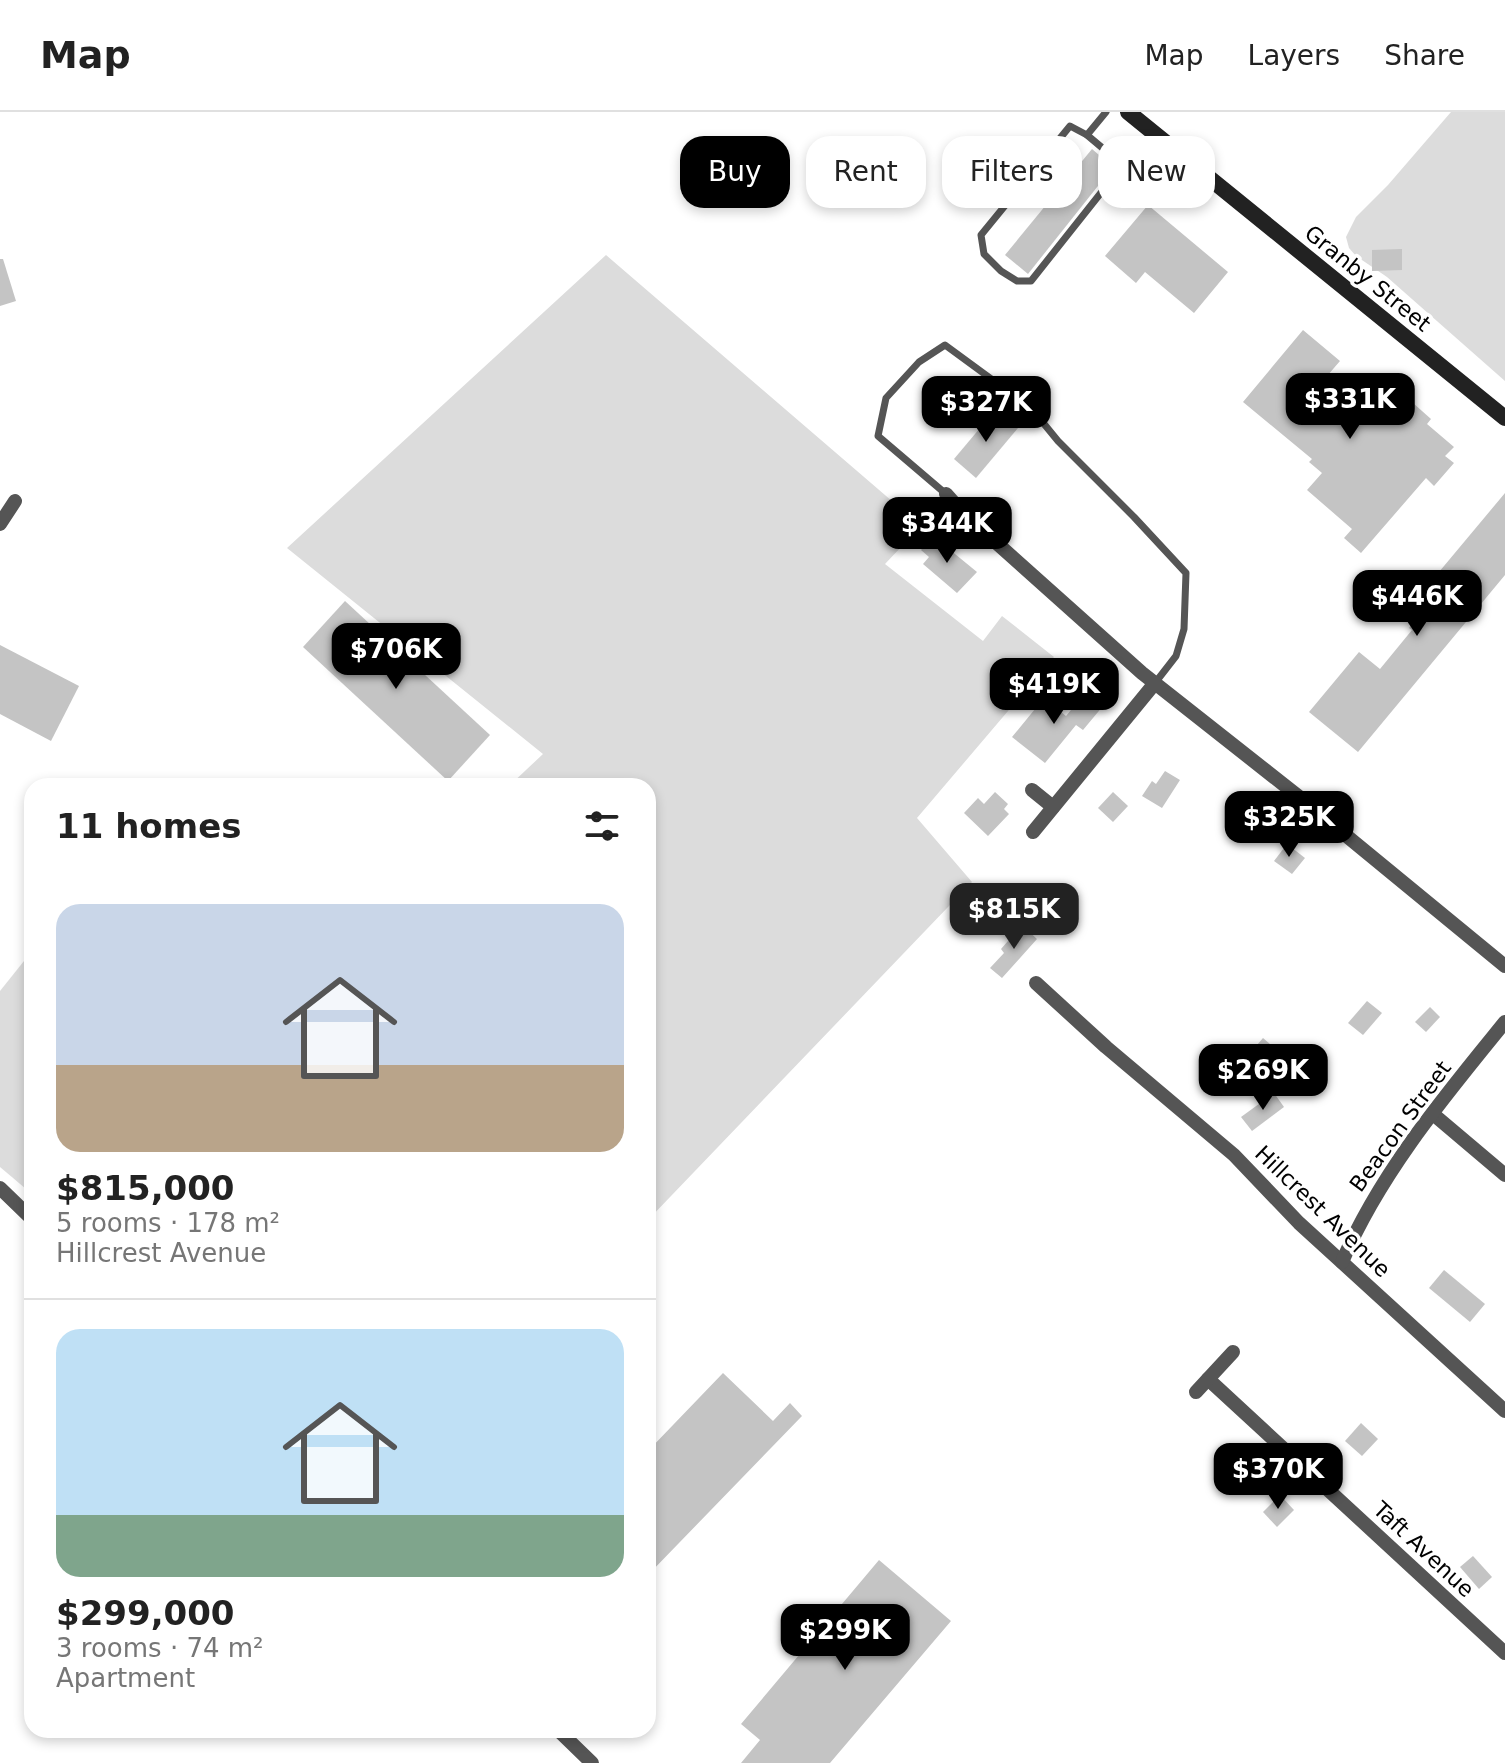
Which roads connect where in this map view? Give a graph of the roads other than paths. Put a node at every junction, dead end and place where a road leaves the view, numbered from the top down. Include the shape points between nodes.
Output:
1 (1106, 112) edge
2 (1128, 112) edge
3 (1087, 135) junction
4 (1098, 144) edge
5 (1098, 197) edge
6 (1505, 418) edge
7 (946, 494) joint
8 (15, 501) dead end
9 (0, 524) edge
10 (1155, 683) junction
11 (1032, 790) dead end
12 (1053, 807) junction
13 (1033, 832) dead end
14 (1505, 966) edge
15 (1036, 983) dead end
16 (1505, 1022) edge
17 (1433, 1114) junction
18 (1505, 1175) edge
19 (0, 1188) edge
20 (24, 1211) edge
21 (1342, 1262) junction
22 (1233, 1352) dead end
23 (1208, 1379) junction
24 (1196, 1392) dead end
25 (1505, 1411) edge
26 (1505, 1653) edge
27 (566, 1738) edge
28 (592, 1763) edge

1 - 3 lane
2 - 6 main road, Granby Street
3 - 4 lane
3 - 5 lane via 1070,126 981,235 984,254 1017,281 1031,281
7 - 10 street
7 - 10 lane via 878,436 886,398 919,362 945,345 1031,408 1186,573 1184,629 1176,656
8 - 9 street
10 - 12 street
10 - 14 street
11 - 12 street
12 - 13 street
15 - 21 street, Hillcrest Avenue via 1234,1155
16 - 17 street, Beacon Street
17 - 18 street
17 - 21 street, Beacon Street via 1366,1210
19 - 20 street
21 - 25 street, Hillcrest Avenue
22 - 23 street
23 - 24 street
23 - 26 street, Taft Avenue
27 - 28 street

